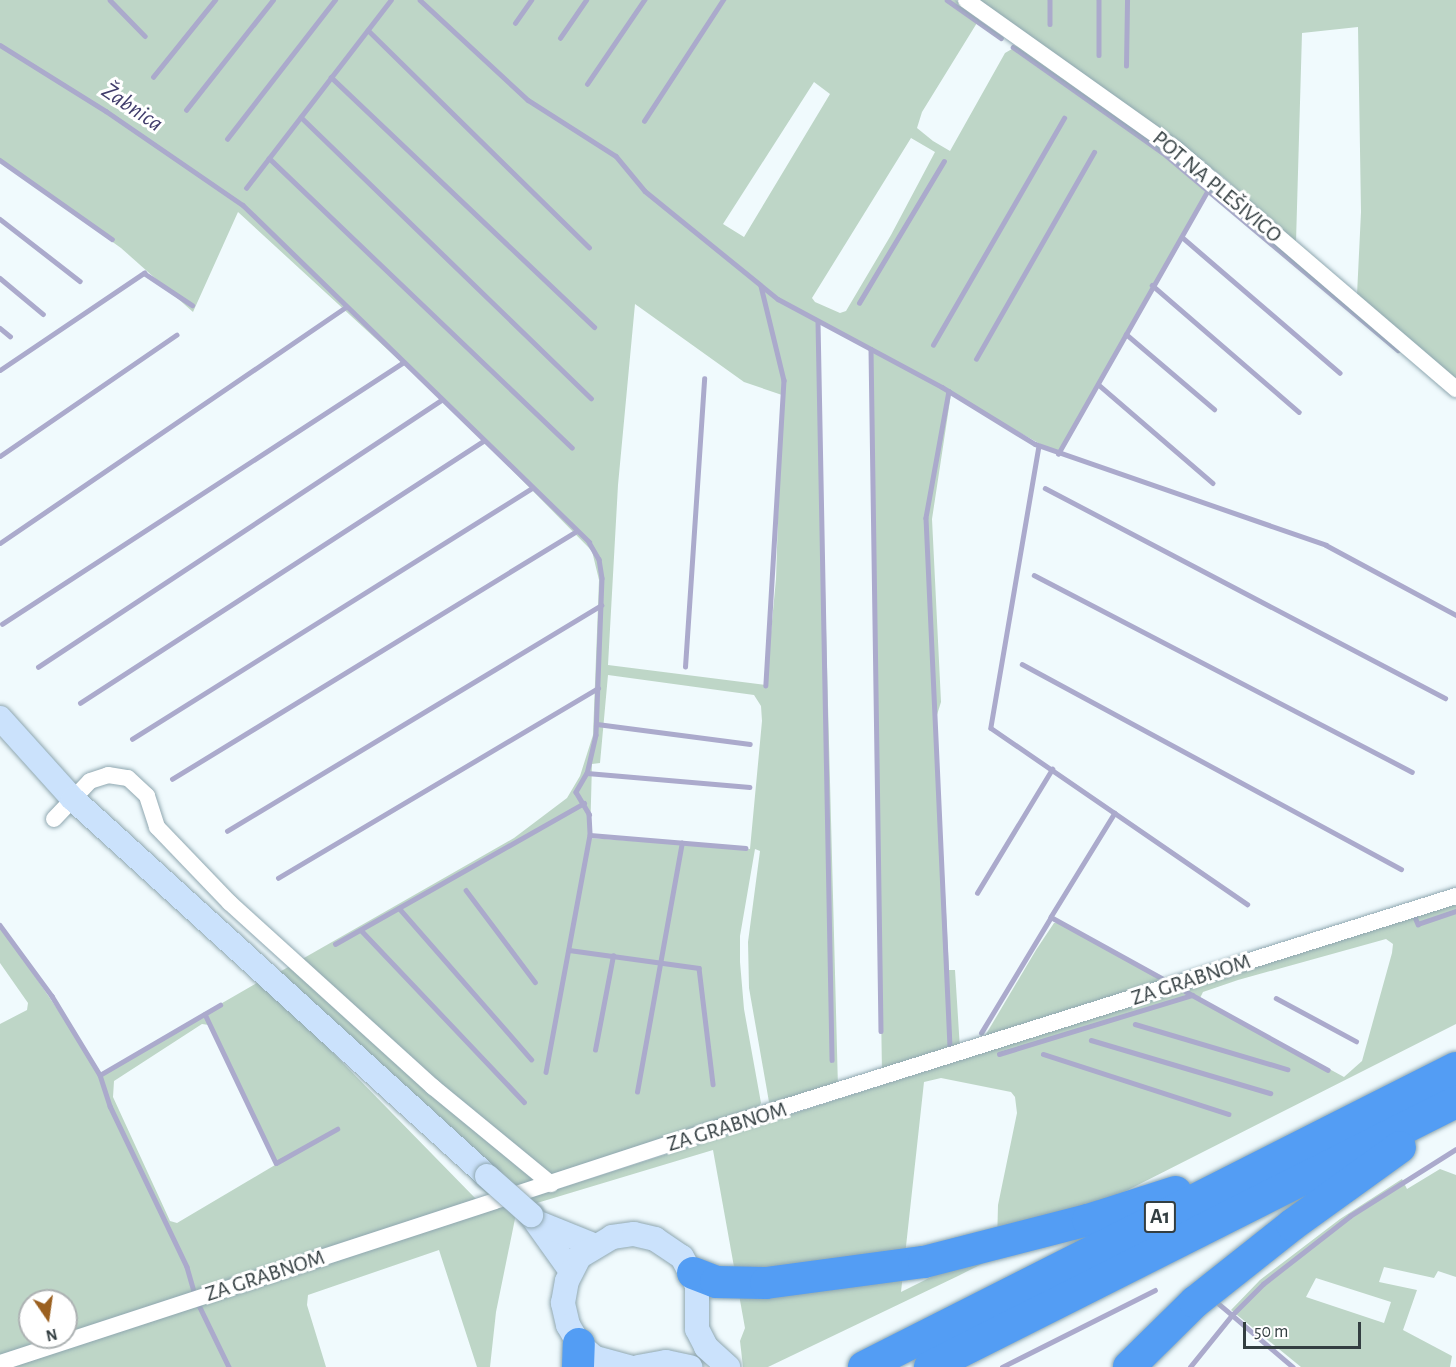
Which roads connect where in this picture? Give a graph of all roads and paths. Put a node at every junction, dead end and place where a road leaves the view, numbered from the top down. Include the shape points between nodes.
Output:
1 (966, 0) edge
2 (1456, 389) edge
3 (0, 718) edge
4 (74, 799) junction
5 (54, 819) dead end
6 (1456, 896) edge
7 (1456, 1068) edge
8 (1456, 1102) edge
9 (1456, 1106) edge
10 (1293, 1150) junction
11 (551, 1184) junction
12 (536, 1220) junction
13 (593, 1245) junction
14 (688, 1265) junction
15 (571, 1270) junction
16 (579, 1356) edge
17 (0, 1363) edge
18 (726, 1366) edge
19 (629, 1367) edge
20 (638, 1367) edge
21 (690, 1367) edge
22 (864, 1367) edge
23 (930, 1367) edge
24 (1129, 1367) edge

1 - 2 street, POT NA PLEŠIVICO via 1176,149
3 - 4 main road
4 - 5 street
4 - 11 street via 90,781 108,775 128,778 147,796 157,827 230,903 433,1087
4 - 12 main road, bridge
6 - 11 street, ZA GRABNOM
7 - 10 highway, A1
8 - 23 highway, A1
9 - 24 highway via 1283,1232 1196,1302
10 - 14 highway via 1088,1220 924,1262 766,1283 716,1282
10 - 22 highway, A1
11 - 17 street, ZA GRABNOM
12 - 13 main road
12 - 15 main road
13 - 14 main road via 634,1234 655,1239
13 - 15 main road
14 - 18 main road via 697,1285 697,1329 706,1347
15 - 16 main road via 564,1303
16 - 19 main road
20 - 21 main road via 666,1362

